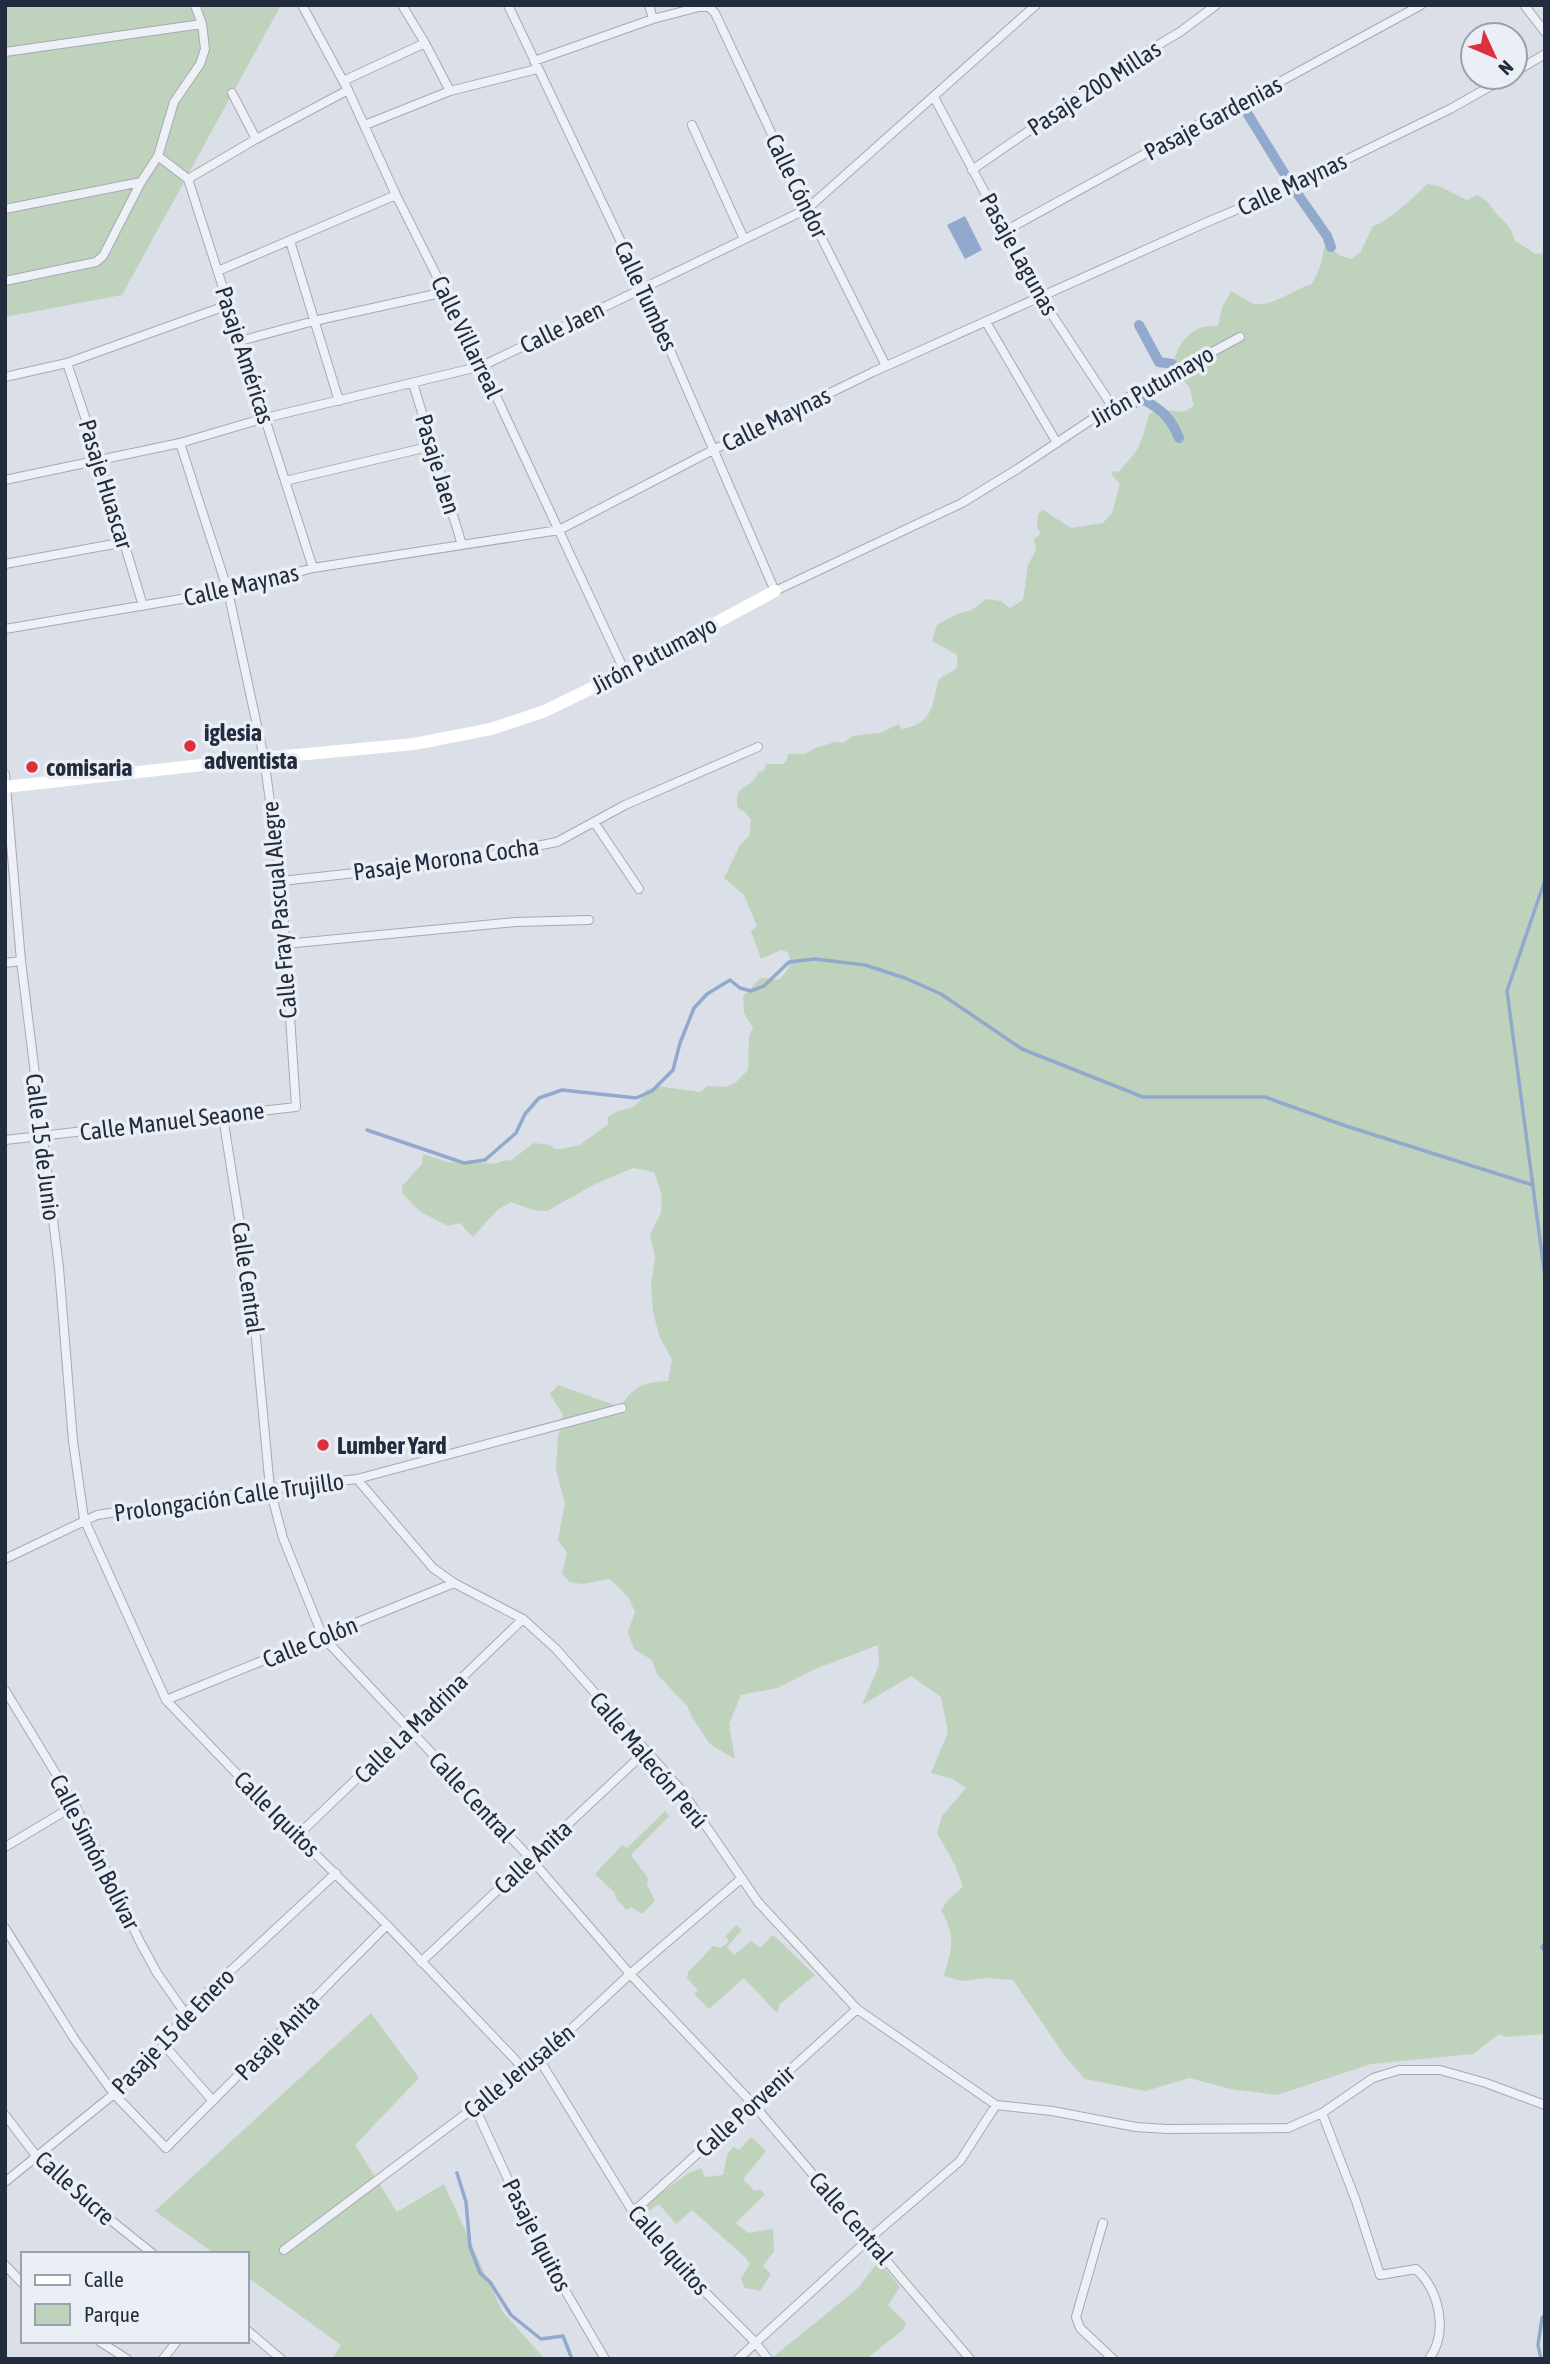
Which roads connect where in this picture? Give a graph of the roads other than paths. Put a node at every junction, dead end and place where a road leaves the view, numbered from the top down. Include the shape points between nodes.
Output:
1 (195, 5) edge
2 (302, 5) edge
3 (401, 5) edge
4 (508, 5) edge
5 (649, 5) edge
6 (1036, 5) edge
7 (1216, 5) edge
8 (1421, 5) edge
9 (1524, 5) edge
10 (709, 7) edge
11 (653, 19) junction
12 (202, 24) junction
13 (1545, 32) edge
14 (425, 43) junction
15 (5, 52) edge
16 (1545, 54) edge
17 (1529, 64) edge
18 (536, 65) junction
19 (343, 81) junction
20 (348, 90) junction
21 (450, 91) junction
22 (1482, 91) edge
23 (232, 93) dead end
24 (934, 97) junction
25 (365, 125) junction
26 (692, 125) dead end
27 (256, 139) junction
28 (158, 156) junction
29 (972, 170) junction
30 (188, 179) junction
31 (141, 182) junction
32 (396, 195) junction
33 (5, 209) edge
34 (807, 209) junction
35 (1005, 231) junction
36 (744, 239) junction
37 (289, 241) junction
38 (218, 271) junction
39 (5, 281) edge
40 (643, 288) junction
41 (445, 292) junction
42 (1041, 298) junction
43 (228, 304) junction
44 (314, 321) junction
45 (986, 322) junction
46 (1240, 337) dead end
47 (240, 341) junction
48 (67, 363) junction
49 (482, 366) junction
50 (886, 366) junction
51 (5, 377) edge
52 (413, 383) junction
53 (339, 401) junction
54 (1112, 406) junction
55 (265, 418) junction
56 (180, 443) junction
57 (1057, 443) junction
58 (432, 446) junction
59 (715, 449) junction
60 (100, 459) junction
61 (5, 480) edge
62 (285, 481) junction
63 (559, 530) junction
64 (125, 542) junction
65 (462, 545) junction
66 (5, 564) edge
67 (313, 568) junction
68 (228, 591) junction
69 (775, 592) junction
70 (143, 606) junction
71 (5, 629) edge
72 (625, 672) junction
73 (758, 747) dead end
74 (264, 758) junction
75 (6, 782) edge
76 (594, 822) junction
77 (281, 881) junction
78 (639, 889) dead end
79 (589, 920) dead end
80 (285, 944) junction
81 (21, 961) junction
82 (5, 963) edge
83 (296, 1107) joint
84 (223, 1117) junction
85 (41, 1136) junction
86 (5, 1140) edge
87 (622, 1408) dead end
88 (357, 1479) junction
89 (270, 1489) junction
90 (85, 1520) junction
91 (5, 1559) edge
92 (454, 1583) junction
93 (523, 1619) junction
94 (323, 1637) junction
95 (5, 1690) edge
96 (166, 1700) junction
97 (409, 1730) junction
98 (645, 1752) junction
99 (75, 1805) junction
100 (297, 1836) junction
101 (5, 1847) edge
102 (531, 1859) junction
103 (336, 1873) junction
104 (742, 1878) junction
105 (387, 1925) junction
106 (5, 1928) edge
107 (421, 1962) junction
108 (630, 1975) junction
109 (857, 2009) junction
110 (185, 2013) junction
111 (164, 2045) junction
112 (539, 2059) junction
113 (525, 2070) junction
114 (114, 2094) junction
115 (214, 2101) junction
116 (753, 2104) junction
117 (996, 2105) junction
118 (1545, 2105) edge
119 (475, 2108) junction
120 (1322, 2113) junction
121 (5, 2115) edge
122 (37, 2157) junction
123 (5, 2182) edge
124 (633, 2212) junction
125 (1103, 2222) dead end
126 (869, 2239) junction
127 (284, 2249) dead end
128 (151, 2252) edge
129 (5, 2265) edge
130 (21, 2282) edge
131 (248, 2331) edge
132 (755, 2342) junction
133 (102, 2343) edge
134 (175, 2343) edge
135 (127, 2359) edge
136 (163, 2359) edge
137 (281, 2359) edge
138 (605, 2359) edge
139 (738, 2359) edge
140 (768, 2359) edge
141 (970, 2359) edge
142 (1113, 2359) edge
143 (1429, 2359) edge

1 - 12 street
2 - 19 street, Calle Villarreal
3 - 14 street
4 - 18 street, Calle Tumbes
5 - 11 street
6 - 24 street, Calle Jaen
7 - 29 street, Pasaje 200 Millas
8 - 35 street, Pasaje Gardenias
9 - 13 street
10 - 11 street
10 - 34 street, Calle Cóndor
11 - 18 street
12 - 15 street
12 - 28 street via 205,49 200,64 174,102
14 - 19 street
14 - 21 street
16 - 17 street
18 - 21 street
18 - 40 street, Calle Tumbes
19 - 20 street, Calle Villarreal
20 - 25 street, Calle Villarreal
20 - 27 street
21 - 25 street
22 - 42 street, Calle Maynas via 1292,186
23 - 27 street
24 - 29 street, Pasaje Lagunas
24 - 34 street, Calle Jaen
25 - 32 street, Calle Villarreal
26 - 36 street
27 - 30 street
28 - 30 street
28 - 31 street
29 - 35 street, Pasaje Lagunas
30 - 38 street, Pasaje Américas
31 - 33 street
31 - 39 street via 96,262
32 - 37 street
32 - 41 street, Calle Villarreal
34 - 36 street, Calle Jaen
34 - 50 street, Calle Cóndor
35 - 42 street, Pasaje Lagunas
36 - 40 street, Calle Jaen
37 - 38 street
37 - 44 street
38 - 43 street, Pasaje Américas
40 - 49 street, Calle Jaen
40 - 59 street, Calle Tumbes
41 - 44 street
41 - 49 street, Calle Villarreal
42 - 45 street, Calle Maynas
42 - 54 street, Pasaje Lagunas
43 - 47 street, Pasaje Américas
43 - 48 street
44 - 47 street
44 - 53 street
45 - 50 street, Calle Maynas
45 - 57 street
46 - 54 street, Jirón Putumayo
47 - 55 street, Pasaje Américas
48 - 51 street
48 - 60 street, Pasaje Huascar
49 - 52 street, Calle Jaen
49 - 63 street, Calle Villarreal
50 - 59 street, Calle Maynas
52 - 53 street, Calle Jaen
52 - 58 street, Pasaje Jaen
53 - 55 street, Calle Jaen
54 - 57 street, Jirón Putumayo
55 - 56 street, Calle Jaen
55 - 62 street, Pasaje Américas
56 - 60 street, Calle Jaen
56 - 68 street, Calle Fray Pascual Alegre
57 - 69 street, Jirón Putumayo via 962,503
58 - 62 street
58 - 65 street, Pasaje Jaen
59 - 63 street, Calle Maynas
59 - 69 street, Calle Tumbes
60 - 61 street, Calle Jaen
60 - 64 street, Pasaje Huascar
62 - 67 street, Pasaje Américas
63 - 65 street, Calle Maynas
63 - 72 street, Calle Villarreal
64 - 66 street
64 - 70 street, Pasaje Huascar
65 - 67 street, Calle Maynas
67 - 68 street, Calle Maynas
68 - 70 street, Calle Maynas
68 - 74 street, Calle Fray Pascual Alegre
69 - 72 street, Jirón Putumayo
70 - 71 street, Calle Maynas
72 - 74 street, Jirón Putumayo via 545,711 491,729 414,744
73 - 76 street, Pasaje Morona Cocha
74 - 75 street, Jirón Putumayo
74 - 77 street, Calle Fray Pascual Alegre
75 - 81 street, Calle 15 de Junio
76 - 77 street, Pasaje Morona Cocha via 557,842 449,863
76 - 78 street
77 - 80 street, Calle Fray Pascual Alegre
79 - 80 street via 516,922
80 - 83 street, Calle Fray Pascual Alegre
81 - 82 street
81 - 85 street, Calle 15 de Junio
83 - 84 street, Calle Manuel Seaone
84 - 85 street, Calle Manuel Seaone
84 - 89 street, Calle Central via 253,1307
85 - 86 street, Calle Manuel Seaone
85 - 90 street, Calle 15 de Junio
87 - 88 street, Prolongación Calle Trujillo
88 - 89 street, Prolongación Calle Trujillo
88 - 92 street, Calle Malecón Perú via 433,1568
89 - 90 street, Prolongación Calle Trujillo
89 - 94 street, Calle Central via 283,1538
90 - 91 street, Prolongación Calle Trujillo
90 - 96 street, Calle Iquitos
92 - 93 street, Calle Malecón Perú
92 - 94 street, Calle Colón
93 - 97 street, Calle La Madrina
93 - 98 street, Calle Malecón Perú via 556,1649
94 - 96 street, Calle Colón
94 - 97 street, Calle Central
95 - 99 street, Calle Simón Bolívar
96 - 100 street, Calle Iquitos
97 - 100 street, Calle La Madrina
97 - 102 street, Calle Central
98 - 102 street, Calle Anita
98 - 104 street, Calle Malecón Perú via 682,1791
99 - 101 street
99 - 110 street, Calle Simón Bolívar via 140,1941
100 - 103 street, Calle Iquitos
102 - 107 street, Calle Anita
102 - 108 street, Calle Central
103 - 105 street, Calle Iquitos
103 - 110 street, Pasaje 15 de Enero
104 - 108 street, Calle Jerusalén
104 - 109 street, Calle Malecón Perú via 758,1902
105 - 107 street, Calle Iquitos
105 - 115 street, Pasaje Anita
106 - 114 street
107 - 113 street, Calle Iquitos
108 - 112 street, Calle Jerusalén
108 - 116 street, Calle Central
109 - 116 street, Calle Porvenir
109 - 117 street, Calle Malecón Perú
110 - 111 street, Pasaje 15 de Enero
111 - 114 street, Pasaje 15 de Enero
111 - 115 street
112 - 113 street, Calle Jerusalén
112 - 124 street, Calle Iquitos
113 - 119 street, Calle Jerusalén
114 - 115 street, Pasaje Anita via 166,2148
114 - 122 street, Pasaje 15 de Enero
116 - 124 street, Calle Porvenir
116 - 126 street, Calle Central
117 - 120 street via 1167,2129 1288,2128
117 - 126 street via 960,2161
118 - 120 street via 1440,2070 1399,2070 1373,2078
119 - 127 street, Calle Jerusalén
119 - 138 street, Pasaje Iquitos via 537,2242
120 - 143 street via 1380,2275 1416,2269 1437,2303 1441,2326
121 - 122 street, Calle Sucre
122 - 123 street, Pasaje 15 de Enero
122 - 128 street, Calle Sucre
124 - 132 street, Calle Iquitos via 660,2247
125 - 142 street via 1076,2318 1080,2328
126 - 132 street
126 - 141 street, Calle Central
129 - 130 street
131 - 137 street
132 - 139 street
132 - 140 street, Calle Iquitos
133 - 135 street
134 - 136 street

